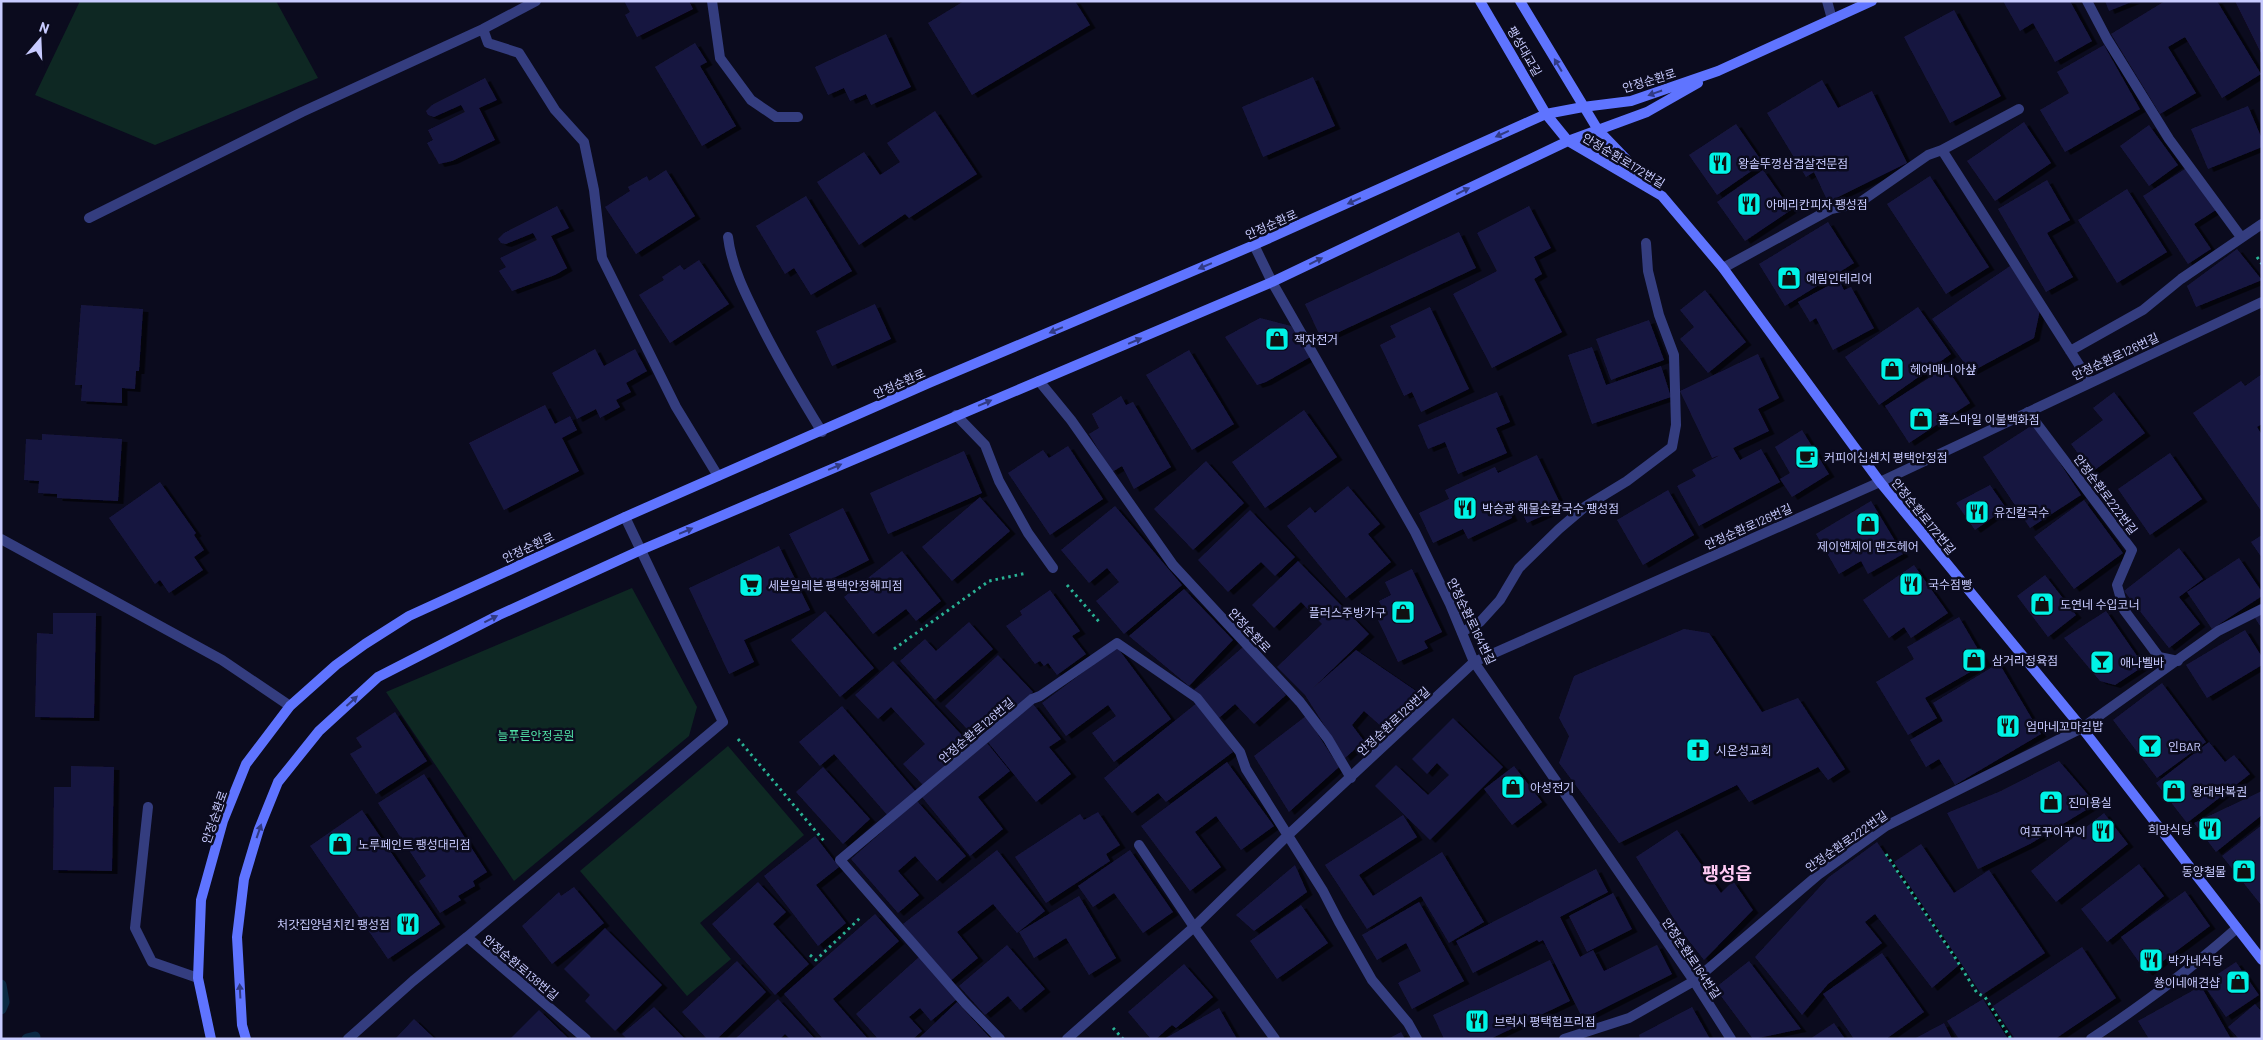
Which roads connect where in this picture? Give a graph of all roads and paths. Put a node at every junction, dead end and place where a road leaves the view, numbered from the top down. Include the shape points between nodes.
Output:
1 (536, 1) edge
2 (712, 1) edge
3 (1480, 1) edge
4 (1520, 1) edge
5 (1827, 1) edge
6 (1872, 1) edge
7 (2087, 1) edge
8 (1832, 19) junction
9 (483, 29) junction
10 (1718, 71) junction
11 (1583, 106) junction
12 (2019, 109) dead end
13 (1546, 114) junction
14 (798, 117) dead end
15 (1598, 130) junction
16 (1568, 141) junction
17 (1942, 150) junction
18 (1662, 196) junction
19 (90, 218) dead end
20 (2262, 224) edge
21 (728, 237) dead end
22 (2241, 237) junction
23 (1646, 243) dead end
24 (1254, 246) junction
25 (1724, 268) junction
26 (1272, 282) junction
27 (2262, 302) edge
28 (2070, 351) junction
29 (1039, 381) junction
30 (2090, 382) junction
31 (2028, 412) junction
32 (956, 415) junction
33 (822, 432) junction
34 (718, 476) junction
35 (1880, 482) junction
36 (625, 517) junction
37 (1, 539) edge
38 (641, 550) junction
39 (1052, 568) junction
40 (2262, 609) edge
41 (1462, 632) junction
42 (1117, 643) junction
43 (894, 649) dead end
44 (2178, 661) junction
45 (1474, 662) junction
46 (290, 706) junction
47 (723, 722) junction
48 (2082, 728) junction
49 (1351, 778) junction
50 (148, 807) dead end
51 (1874, 835) junction
52 (1288, 836) junction
53 (1139, 845) dead end
54 (840, 860) junction
55 (877, 902) junction
56 (1194, 927) junction
57 (2237, 928) junction
58 (467, 937) junction
59 (810, 954) dead end
60 (2262, 960) edge
61 (198, 978) junction
62 (1694, 981) junction
63 (210, 1039) edge
64 (246, 1039) edge
65 (348, 1039) edge
66 (586, 1039) edge
67 (1000, 1039) edge
68 (1067, 1039) edge
69 (1274, 1039) edge
70 (1417, 1039) edge
71 (1564, 1039) edge
72 (1731, 1039) edge
73 (2011, 1039) edge
74 (2090, 1039) edge

1 - 9 street
2 - 14 street via 720,58 751,100 776,117
3 - 13 main road, 팽성대교길
11 -> 4 main road, 팽성대교길
5 - 8 street
6 - 8 main road, 안정순환로
7 - 22 street via 2169,139
8 - 10 main road, 안정순환로
9 - 19 street via 302,112
9 - 34 street via 488,44 519,53 555,110 584,142 594,190 602,258 676,406
10 -> 11 main road, 안정순환로 via 1631,101
10 - 15 main road via 1647,112
11 - 13 main road, 안정순환로
11 - 15 main road, 팽성대교길
12 - 17 street
13 - 16 main road, 안정순환로172번길
13 -> 24 main road, 안정순환로
15 - 16 main road
15 - 18 main road, 팽성대교길
16 - 18 main road, 안정순환로172번길
26 -> 16 main road
17 - 25 street via 1928,155 1860,203 1831,209
17 - 28 street
18 - 25 main road, 안정순환로172번길
20 - 22 street
21 - 33 street via 731,259 748,301 786,374
22 - 28 street via 2143,310
23 - 41 street via 1648,270 1659,315 1674,355 1676,425 1672,447 1627,481 1586,506 1559,529 1519,568 1500,600 1480,622
24 - 26 street, 안정순환로164번길
24 -> 33 main road, 안정순환로 via 929,383
25 - 35 main road, 안정순환로172번길
29 -> 26 main road
26 - 41 street, 안정순환로164번길 via 1415,532
27 - 30 street, 안정순환로126번길
28 - 30 street
32 -> 29 main road
29 - 49 street, 안정순환로 via 1071,420 1173,565 1300,702 1328,739
30 - 31 street, 안정순환로126번길
31 - 35 street, 안정순환로126번길
31 - 44 street, 안정순환로222번길 via 2132,550 2117,585 2124,610 2159,657
38 -> 32 main road
32 - 39 street via 985,445 999,481
33 - 34 main road, 안정순환로
34 - 36 main road, 안정순환로
35 - 45 street, 안정순환로126번길
35 - 48 main road, 안정순환로172번길
36 - 38 street
36 - 46 main road, 안정순환로 via 409,616 336,665
37 - 46 street via 222,660
38 - 47 street
64 -> 38 main road via 242,1025 237,936 244,879 278,782 318,731 378,677 499,614
39 - 42 path
39 - 43 path via 989,581
40 - 44 street, 안정순환로222번길 via 2218,631
41 - 45 street, 안정순환로164번길
42 - 52 street via 1197,698 1240,752 1246,769
42 - 54 street, 안정순환로126번길 via 1032,699
44 - 48 street, 안정순환로222번길
45 - 49 street, 안정순환로126번길
45 - 62 street, 안정순환로164번길
46 - 61 main road, 안정순환로 via 246,764 224,821 201,900
47 - 54 path
47 - 58 street
48 - 51 street, 안정순환로222번길 via 1886,826
48 - 57 main road, 안정순환로172번길
49 - 52 street, 안정순환로126번길
50 - 61 street via 135,928 152,962
51 - 62 street, 안정순환로222번길 via 1818,875
51 - 73 path via 1976,993 1985,997
52 - 56 street, 안정순환로126번길
52 - 70 street via 1323,891 1372,980 1408,1023
53 - 56 street
54 - 55 street
55 - 59 path via 816,960
55 - 67 street
56 - 68 street, 안정순환로126번길
56 - 69 street
57 - 60 main road, 안정순환로172번길
57 - 74 street via 2143,1004
58 - 65 street, 안정순환로138번길
58 - 66 street, 안정순환로138번길
61 - 63 main road, 안정순환로
62 - 71 street, 안정순환로222번길 via 1630,1018
62 - 72 street, 안정순환로164번길

